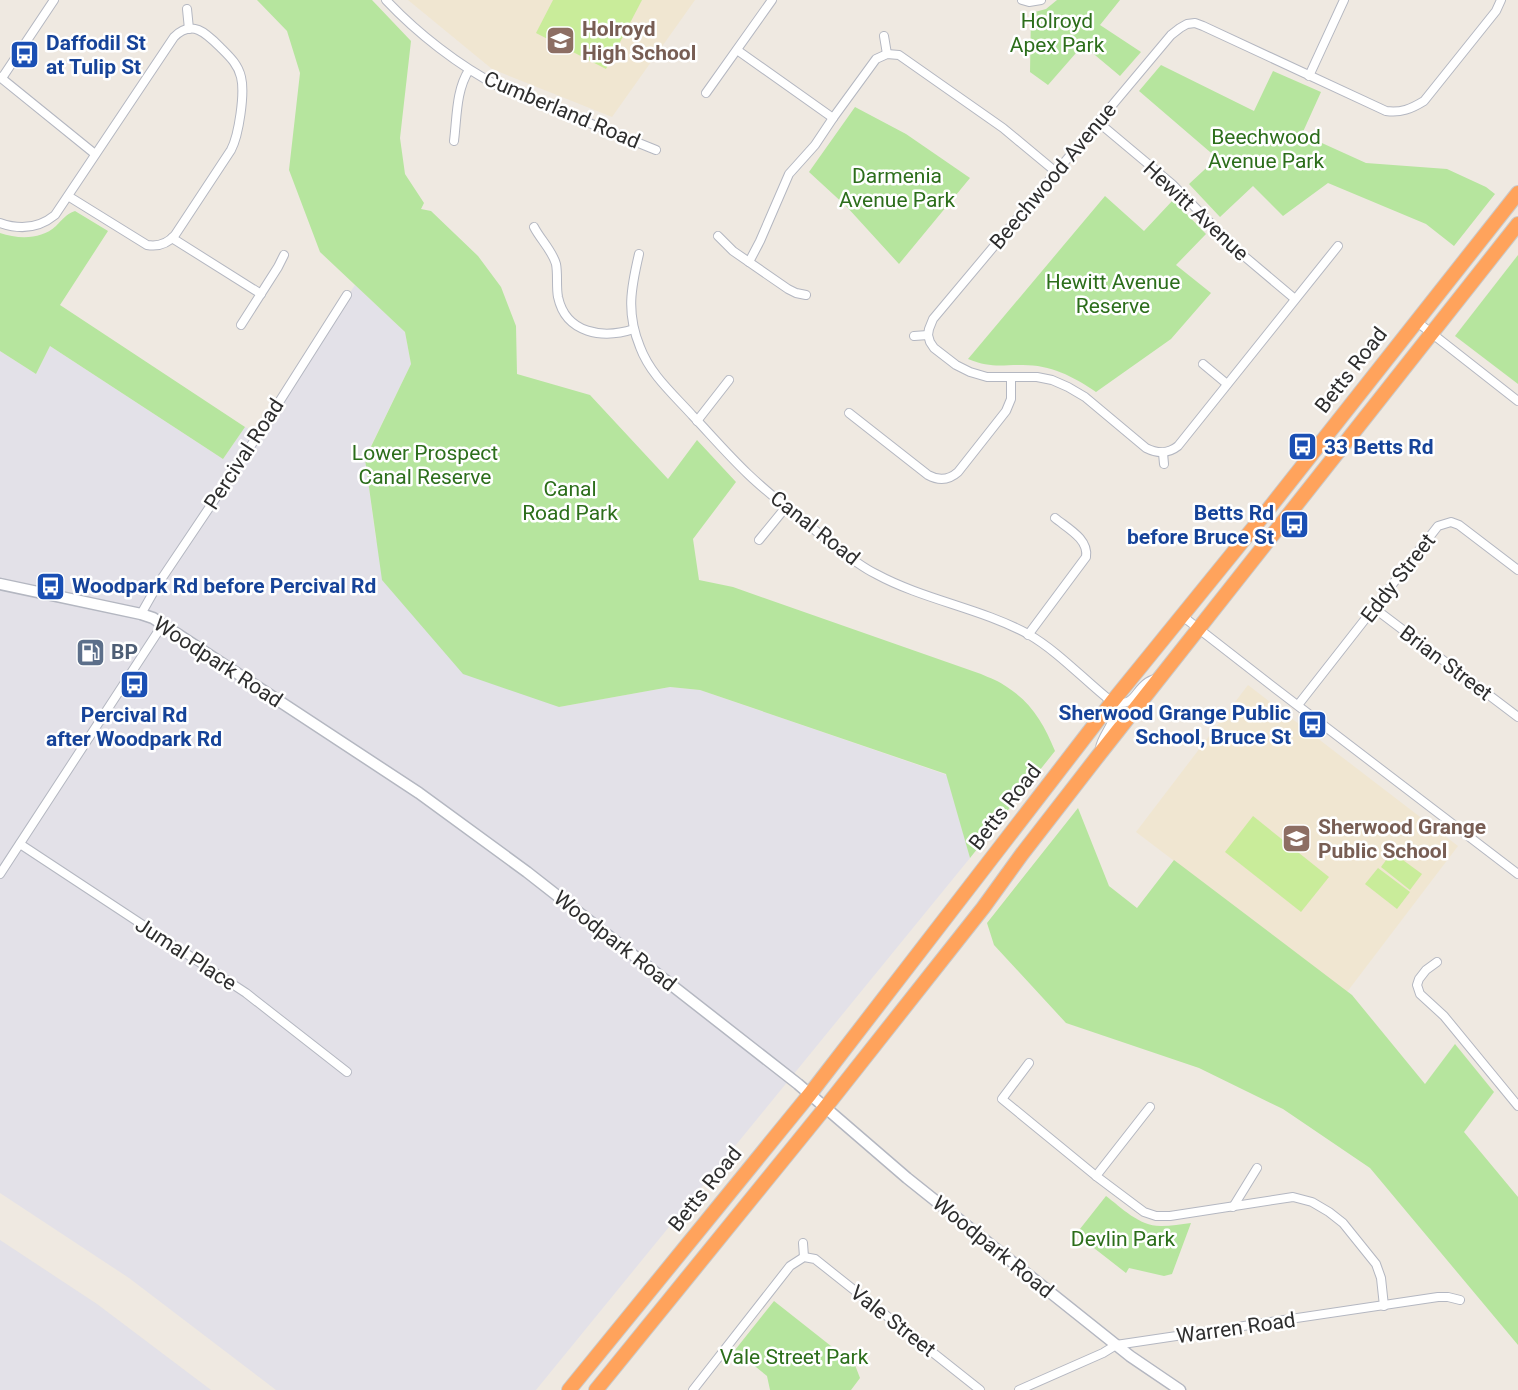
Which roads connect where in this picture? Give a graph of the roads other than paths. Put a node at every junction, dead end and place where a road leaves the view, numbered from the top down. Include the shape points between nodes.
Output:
1 (54, 0) edge
2 (386, 0) edge
3 (772, 0) edge
4 (1022, 0) edge
5 (1041, 0) edge
6 (1344, 0) edge
7 (1501, 0) edge
8 (187, 9) dead end
9 (189, 29) junction
10 (884, 36) dead end
11 (736, 50) junction
12 (887, 54) junction
13 (469, 70) junction
14 (1309, 76) junction
15 (1, 78) edge
16 (706, 93) dead end
17 (833, 118) junction
18 (1098, 122) junction
19 (454, 141) dead end
20 (656, 150) dead end
21 (95, 154) junction
22 (1056, 172) junction
23 (1518, 193) edge
24 (68, 196) junction
25 (0, 223) edge
26 (1518, 224) edge
27 (534, 227) dead end
28 (718, 236) dead end
29 (172, 238) junction
30 (1338, 246) dead end
31 (639, 254) dead end
32 (284, 255) dead end
33 (749, 262) junction
34 (261, 294) junction
35 (347, 295) dead end
36 (806, 295) dead end
37 (1295, 299) junction
38 (1416, 321) junction
39 (241, 325) dead end
40 (634, 329) junction
41 (1431, 333) junction
42 (928, 335) junction
43 (914, 336) dead end
44 (1203, 364) dead end
45 (1011, 378) junction
46 (729, 380) dead end
47 (1227, 384) junction
48 (1518, 401) edge
49 (849, 413) dead end
50 (697, 421) junction
51 (1163, 453) junction
52 (1164, 464) dead end
53 (943, 479) junction
54 (944, 489) dead end
55 (786, 507) junction
56 (1055, 518) dead end
57 (759, 540) dead end
58 (1518, 570) edge
59 (0, 584) edge
60 (1374, 608) junction
61 (141, 614) junction
62 (1181, 615) junction
63 (163, 624) junction
64 (1199, 628) junction
65 (1028, 634) junction
66 (1161, 676) junction
67 (1112, 702) junction
68 (1298, 705) junction
69 (1518, 717) edge
70 (1098, 756) junction
71 (20, 844) junction
72 (0, 874) edge
73 (1518, 874) edge
74 (1437, 962) dead end
75 (1029, 1063) dead end
76 (347, 1072) dead end
77 (810, 1094) junction
78 (1518, 1106) edge
79 (1150, 1107) dead end
80 (825, 1108) junction
81 (1257, 1168) dead end
82 (1096, 1176) junction
83 (1233, 1207) junction
84 (803, 1243) dead end
85 (804, 1257) junction
86 (1460, 1300) dead end
87 (1384, 1306) junction
88 (1116, 1345) junction
89 (569, 1390) edge
90 (596, 1390) edge
91 (693, 1390) edge
92 (980, 1390) edge
93 (1019, 1390) edge
94 (1180, 1390) edge

1 - 15 street
2 - 13 street, Cumberland Road
3 - 11 street
4 - 5 street
6 - 14 street
7 - 14 street, Beechwood Avenue via 1424,101 1413,108 1386,111
8 - 9 street
9 - 21 street via 174,37
9 - 29 street via 208,34 230,57 240,75 242,93 235,143
10 - 12 street
11 - 16 street
11 - 17 street
12 - 17 street via 873,62
12 - 22 street via 904,57 1004,128
13 - 19 street via 460,89
13 - 20 street, Cumberland Road via 500,87
14 - 18 street, Beechwood Avenue via 1186,20
15 - 21 street
17 - 33 street via 811,151 789,174
18 - 22 street, Beechwood Avenue
18 - 37 street, Hewitt Avenue via 1172,184 1230,244
21 - 24 street
22 - 42 street, Beechwood Avenue via 933,319
23 - 38 highway, Betts Road
24 - 25 street via 55,215 39,225 21,228
24 - 29 street via 142,243 157,245
26 - 41 highway, Betts Road
27 - 40 street via 554,258 557,294 570,319 586,330 602,334
28 - 33 street
29 - 34 street
30 - 37 street
31 - 40 street, Canal Road via 631,294
32 - 34 street
33 - 36 street via 788,289
34 - 39 street
35 - 61 street, Percival Road
37 - 47 street
38 - 41 street
38 - 62 highway, Betts Road
40 - 50 street, Canal Road via 658,378
41 - 48 street
41 - 64 highway, Betts Road
42 - 43 street
42 - 45 street via 934,348 956,365 987,377
44 - 47 street
45 - 51 street via 1036,377 1068,387 1146,448
45 - 53 street via 1011,399 1004,414 958,472
46 - 50 street
47 - 51 street via 1178,446
49 - 53 street via 928,475
50 - 55 street, Canal Road
51 - 52 street
53 - 54 street
55 - 57 street
55 - 65 street, Canal Road via 874,573
56 - 65 street via 1090,550
58 - 60 street, Eddy Street via 1459,525 1442,524
59 - 61 street, Woodpark Road
60 - 68 street, Eddy Street
60 - 69 street, Brian Street
61 - 63 street, Woodpark Road
62 - 64 street
62 - 67 highway, Betts Road
63 - 71 street
63 - 77 street, Woodpark Road via 488,842
64 - 66 highway, Betts Road
64 - 68 street
65 - 67 street, Canal Road
66 - 67 street via 1147,682 1128,703
66 - 70 highway, Betts Road
67 - 70 street via 1115,714 1100,743
67 - 77 highway, Betts Road
68 - 73 street
70 - 80 highway, Betts Road
71 - 72 street
71 - 76 street, Jumal Place via 246,993
74 - 78 street via 1419,979 1420,994 1444,1016
75 - 82 street via 1002,1099
77 - 80 street, Woodpark Road
77 - 89 highway, Betts Road
79 - 82 street
80 - 88 street, Woodpark Road
80 - 90 highway, Betts Road
81 - 83 street
82 - 83 street via 1144,1212 1156,1216
83 - 87 street via 1293,1197 1329,1212 1376,1264
84 - 85 street
85 - 91 street via 790,1266
85 - 92 street, Vale Street via 815,1259
86 - 87 street, Warren Road via 1438,1297
87 - 88 street, Warren Road
88 - 93 street, Warren Road
88 - 94 street, Woodpark Road

